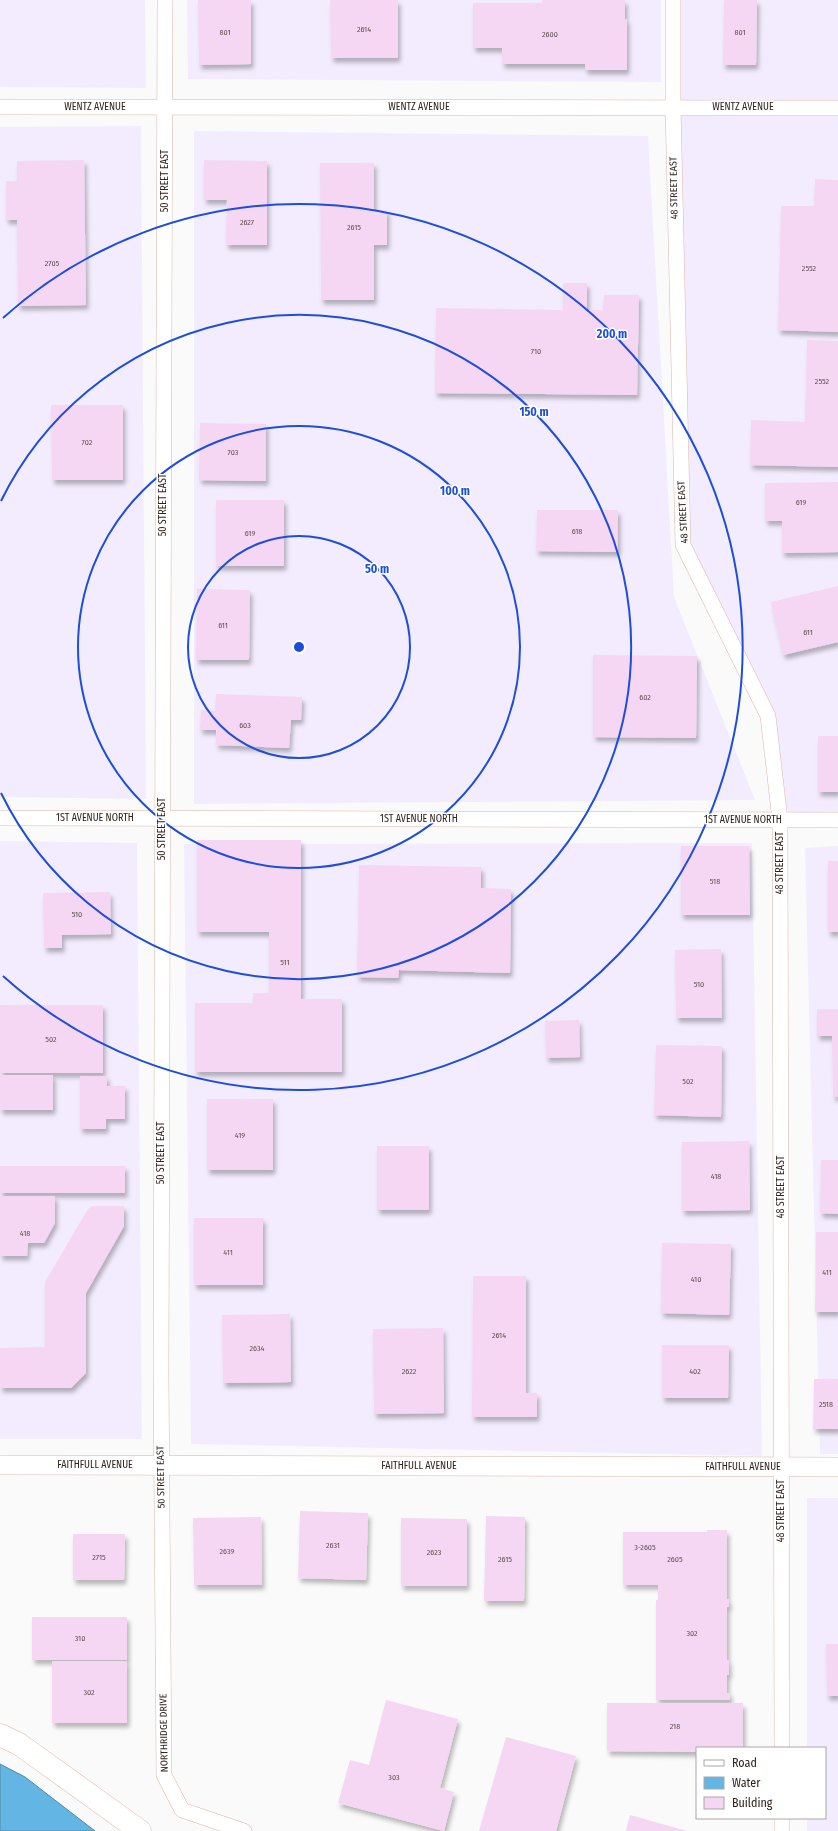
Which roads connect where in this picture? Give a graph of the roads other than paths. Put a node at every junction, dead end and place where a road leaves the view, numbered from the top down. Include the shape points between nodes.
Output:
1 (165, 0) edge
2 (673, 0) edge
3 (673, 106) junction
4 (0, 107) edge
5 (165, 107) junction
6 (838, 108) edge
7 (0, 818) edge
8 (162, 818) junction
9 (780, 820) junction
10 (838, 820) edge
11 (0, 1465) edge
12 (161, 1465) junction
13 (781, 1467) junction
14 (838, 1467) edge
15 (164, 1658) joint
16 (0, 1735) edge
17 (782, 1747) edge
18 (782, 1819) edge
19 (140, 1831) edge
20 (244, 1831) edge
21 (782, 1831) edge

1 - 5 street, 50 STREET EAST
2 - 3 street, 48 STREET EAST
3 - 5 street, WENTZ AVENUE
3 - 6 street, WENTZ AVENUE
3 - 9 street, 48 STREET EAST via 683,545 768,716
4 - 5 street, WENTZ AVENUE
5 - 8 street, 50 STREET EAST
7 - 8 street, 1ST AVENUE NORTH
8 - 9 street, 1ST AVENUE NORTH
8 - 12 street, 50 STREET EAST
9 - 10 street, 1ST AVENUE NORTH
9 - 13 street, 48 STREET EAST
11 - 12 street, FAITHFULL AVENUE
12 - 13 street, FAITHFULL AVENUE
12 - 15 street, 50 STREET EAST
13 - 14 street, FAITHFULL AVENUE
13 - 17 street, 48 STREET EAST
15 - 20 street, NORTHRIDGE DRIVE via 164,1775 182,1810
16 - 19 highway via 19,1744
18 - 21 street

